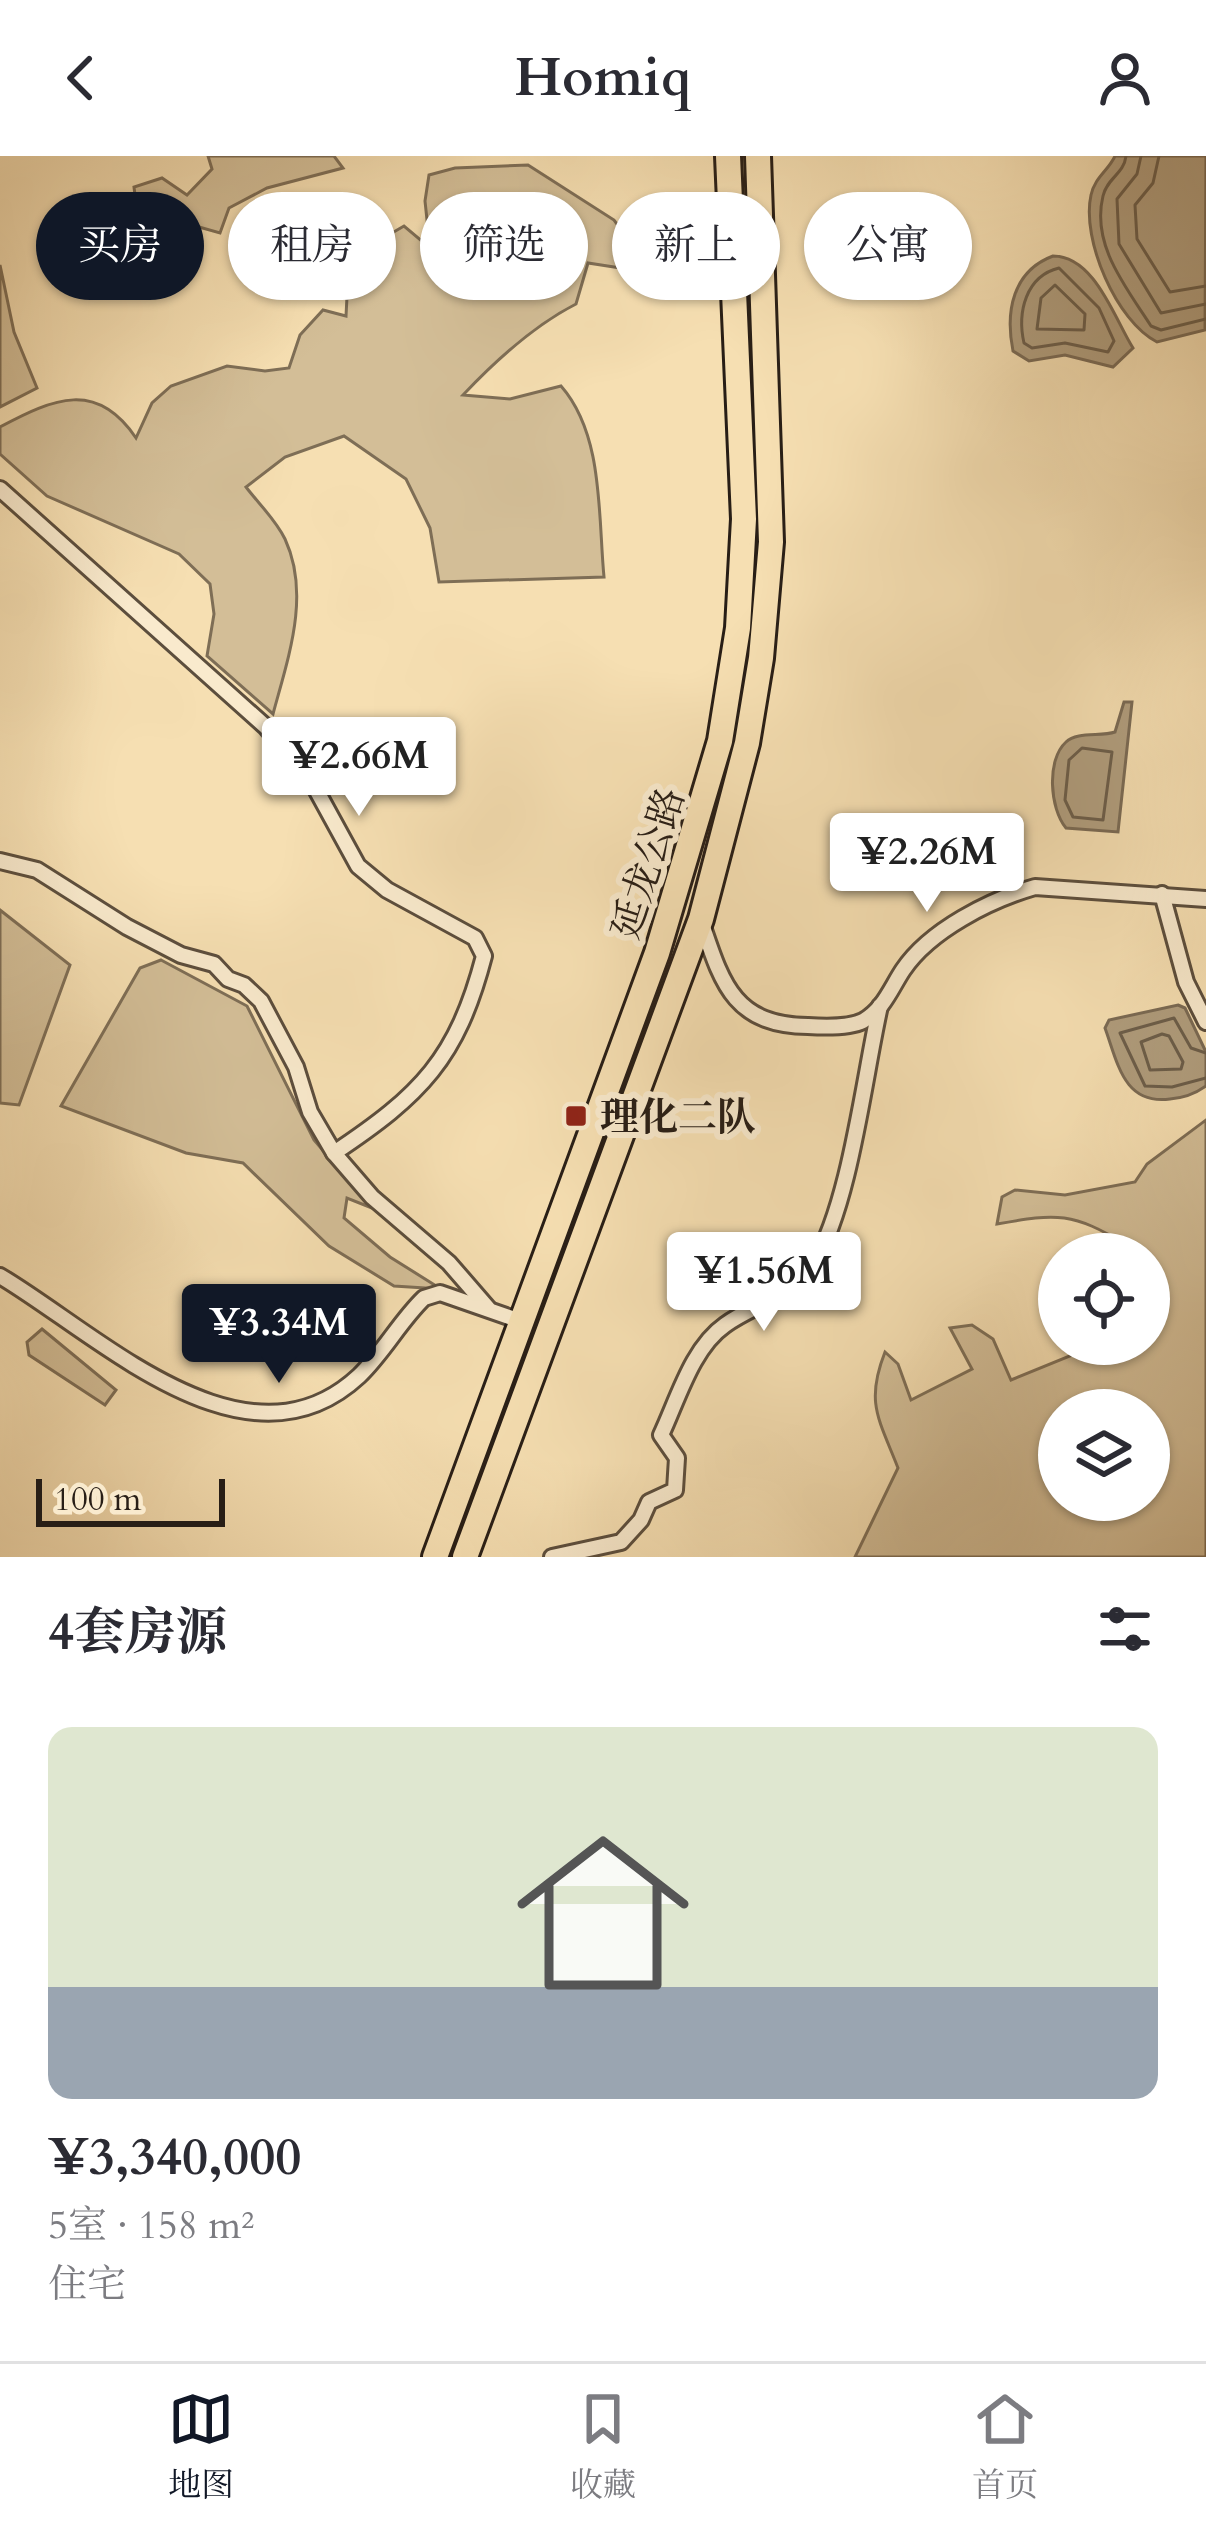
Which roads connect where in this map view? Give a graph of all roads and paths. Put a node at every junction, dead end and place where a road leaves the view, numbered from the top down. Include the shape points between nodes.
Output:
1 (728, 156) edge
2 (758, 156) edge
3 (0, 488) edge
4 (0, 861) edge
5 (1162, 894) junction
6 (1206, 898) edge
7 (701, 920) junction
8 (880, 1006) junction
9 (1206, 1022) edge
10 (334, 1153) junction
11 (0, 1276) edge
12 (488, 1308) junction
13 (523, 1322) junction
14 (435, 1557) edge
15 (465, 1557) edge
16 (552, 1557) edge

1 - 13 highway, 延龙公路 via 744,473 730,686 693,843
2 - 7 highway, 延龙公路 via 768,601 751,727
3 - 10 street via 266,727 312,782 358,866 475,938 484,956 473,998 424,1087
4 - 10 street via 38,870 127,928 244,985 261,1001
5 - 6 street
5 - 8 street via 1035,887 1008,895 925,945
5 - 9 street
7 - 8 street via 724,988 776,1026 862,1022
7 - 15 highway, 延龙公路
8 - 16 street via 835,1217 812,1267 771,1303 724,1325 699,1352 661,1435 677,1459 674,1490 649,1502 621,1542
10 - 12 street
11 - 12 street via 191,1396 249,1413 314,1402 357,1378 424,1298 440,1293
12 - 13 street
13 - 14 highway, 延龙公路

